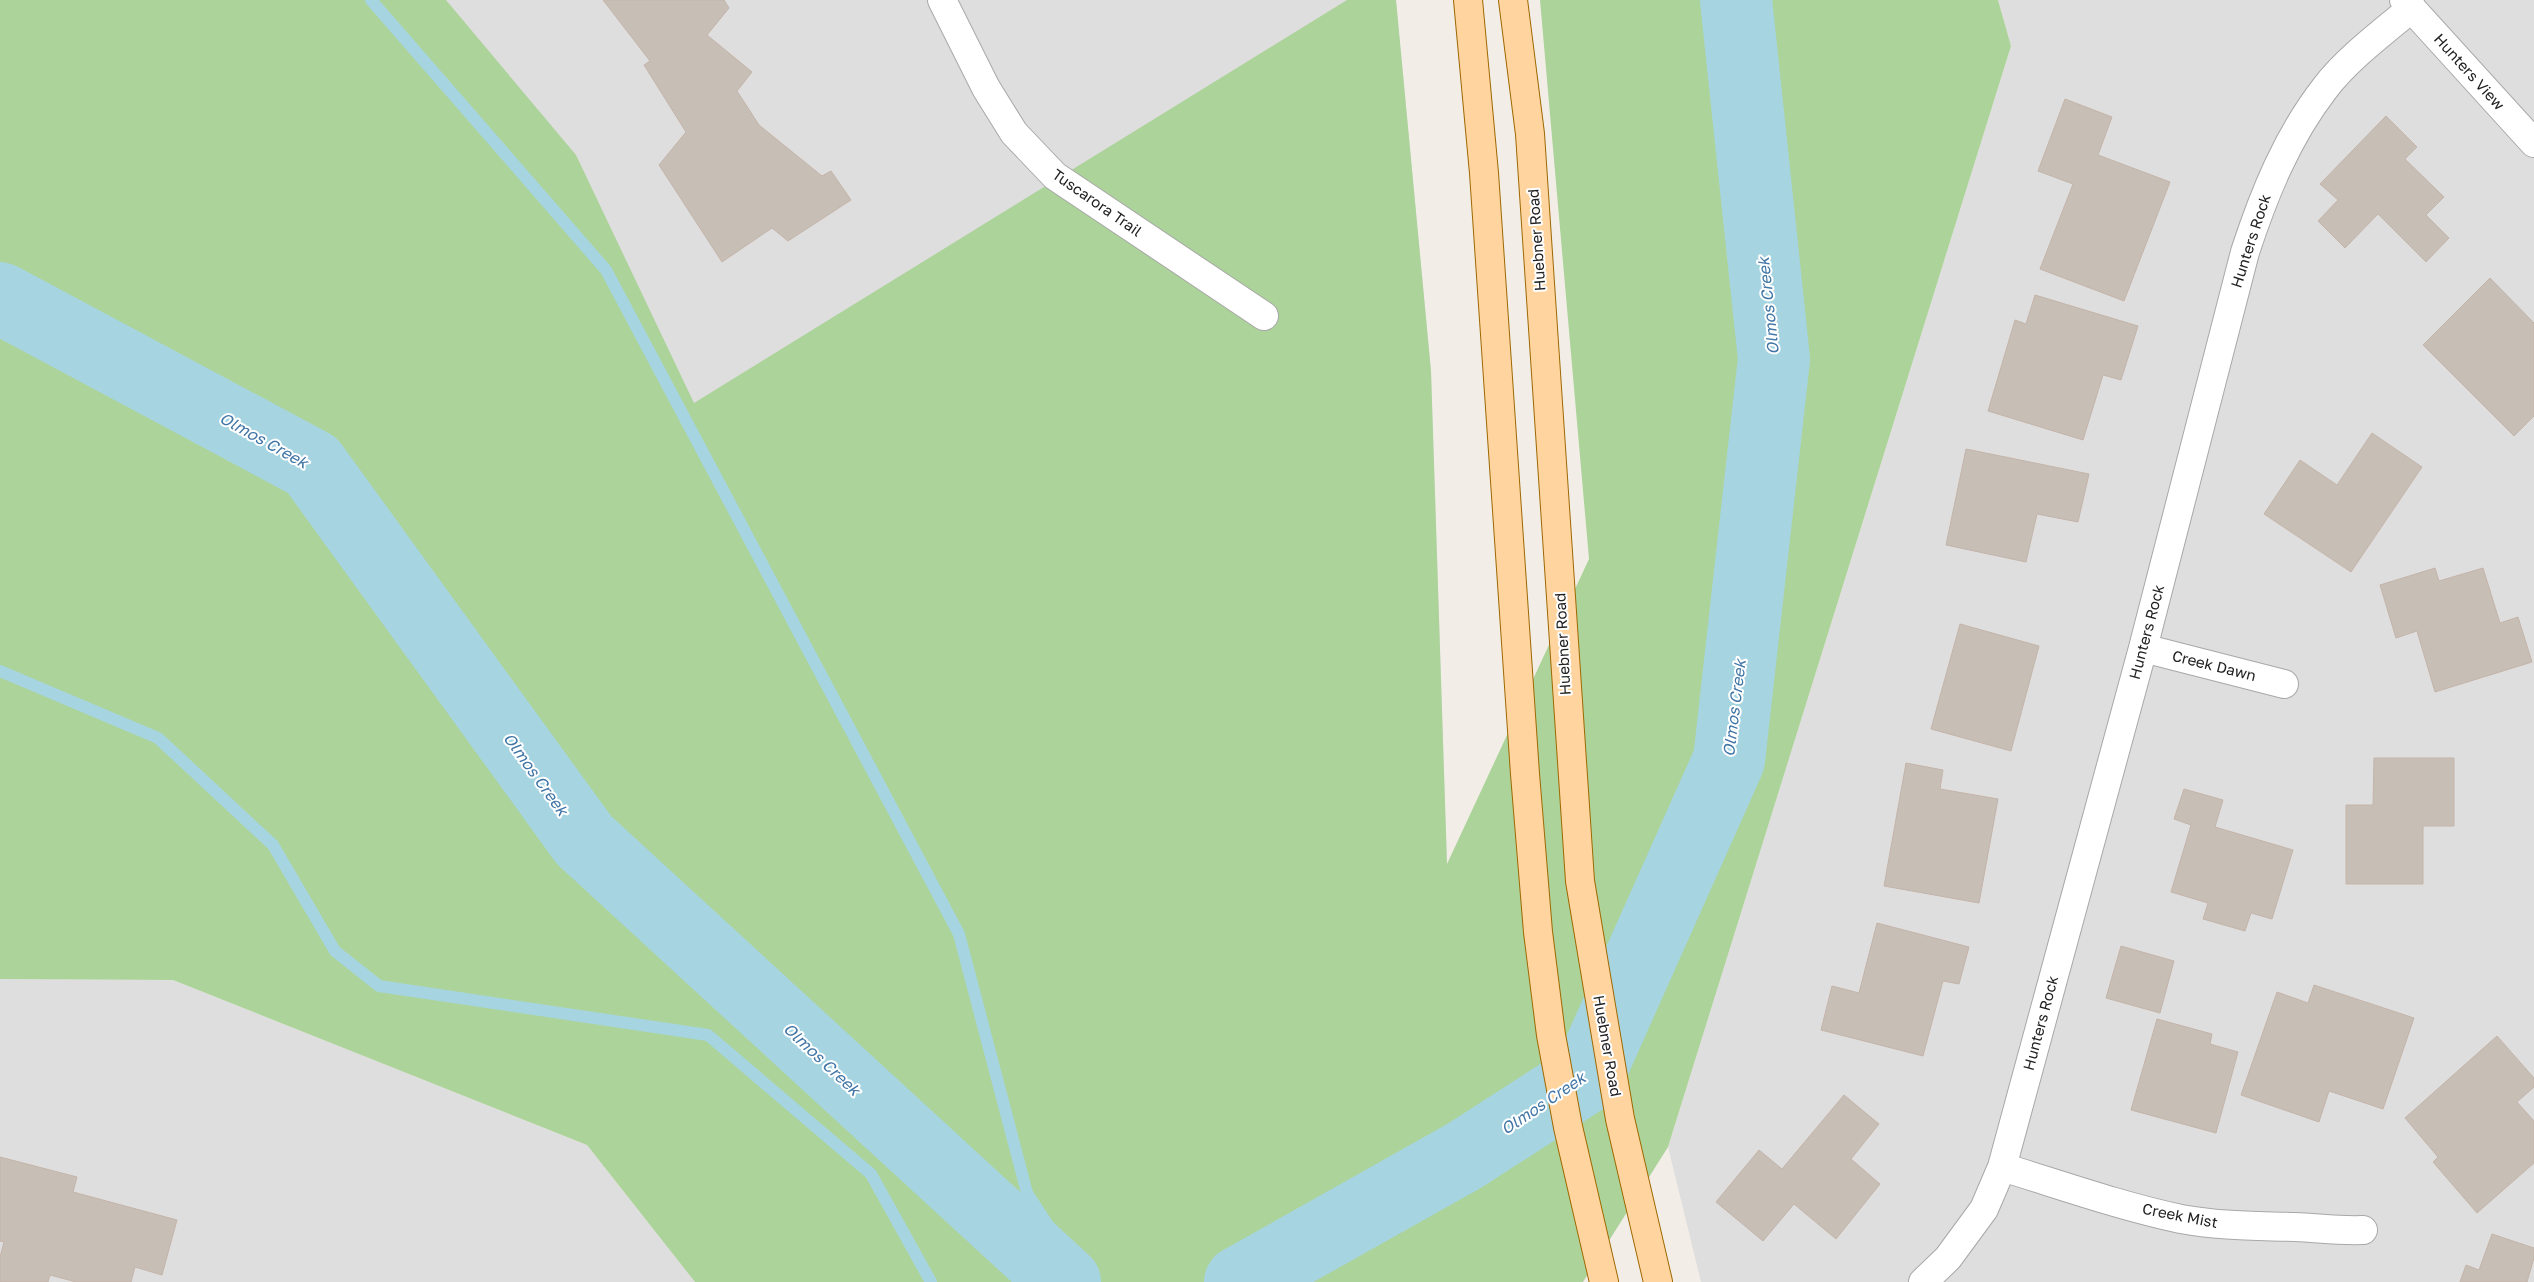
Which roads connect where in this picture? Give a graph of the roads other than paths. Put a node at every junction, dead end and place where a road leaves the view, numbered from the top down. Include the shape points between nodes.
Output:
1 (942, 0) edge
2 (1468, 0) edge
3 (1514, 0) edge
4 (2408, 4) edge
5 (2534, 143) edge
6 (1264, 316) dead end
7 (2143, 648) junction
8 (2284, 684) dead end
9 (2002, 1167) junction
10 (2363, 1230) dead end
11 (1603, 1281) edge
12 (1658, 1282) edge
13 (1924, 1282) edge

1 - 6 street, Tuscarora Trail via 986,88 1014,133 1055,176
2 - 11 main road via 1484,173 1538,932 1566,1118
3 - 12 main road, Huebner Road via 1530,134 1580,881 1620,1119
4 - 5 street, Hunters View
4 - 7 street, Hunters Rock via 2326,87 2279,162 2263,198 2244,252
7 - 8 street, Creek Dawn
7 - 9 street, Hunters Rock
9 - 10 street, Creek Mist via 2126,1206 2183,1219 2334,1232
9 - 13 street, Hunters Rock via 1984,1209 1948,1258

